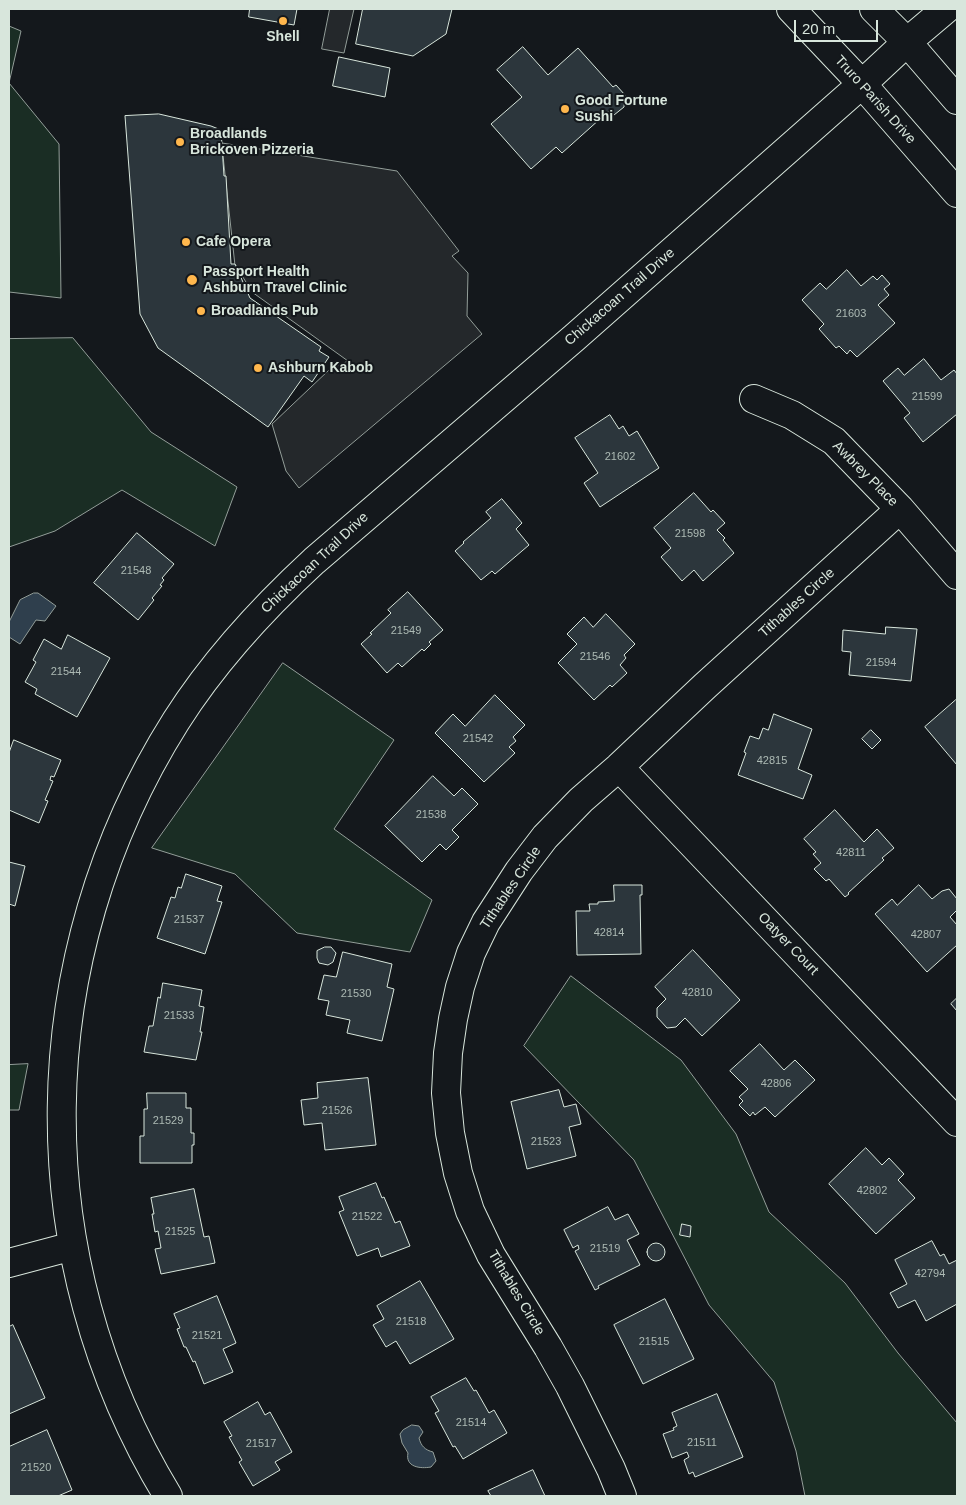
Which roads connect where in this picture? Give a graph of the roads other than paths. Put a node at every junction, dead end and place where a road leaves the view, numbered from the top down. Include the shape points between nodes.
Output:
1 (791, 9) edge
2 (874, 9) edge
3 (946, 9) edge
4 (907, 42) junction
5 (862, 84) junction
6 (957, 100) edge
7 (957, 193) edge
8 (754, 399) dead end
9 (900, 509) junction
10 (957, 575) edge
11 (619, 767) junction
12 (957, 1122) edge
13 (73, 1246) junction
14 (9, 1263) edge
15 (168, 1496) edge
16 (622, 1496) edge

1 - 5 street, Truro Parish Drive
2 - 4 street
3 - 4 street, Chickacoan Trail Drive
4 - 5 street, Chickacoan Trail Drive
4 - 6 street
5 - 7 street, Truro Parish Drive
5 - 13 street, Chickacoan Trail Drive via 314,561 276,596 222,656 192,696 153,760 114,843 90,913 75,976 62,1070 61,1108 64,1180
8 - 9 street, Awbrey Place via 792,415 834,441
9 - 10 street, Awbrey Place
9 - 11 street, Tithables Circle
11 - 12 street, Oatyer Court
11 - 16 street, Tithables Circle via 545,837 486,922 471,953 458,995 448,1053 446,1093 458,1173 470,1211 491,1255 570,1386
13 - 14 street
13 - 15 street, Chickacoan Trail Drive via 91,1325 103,1360 125,1417

